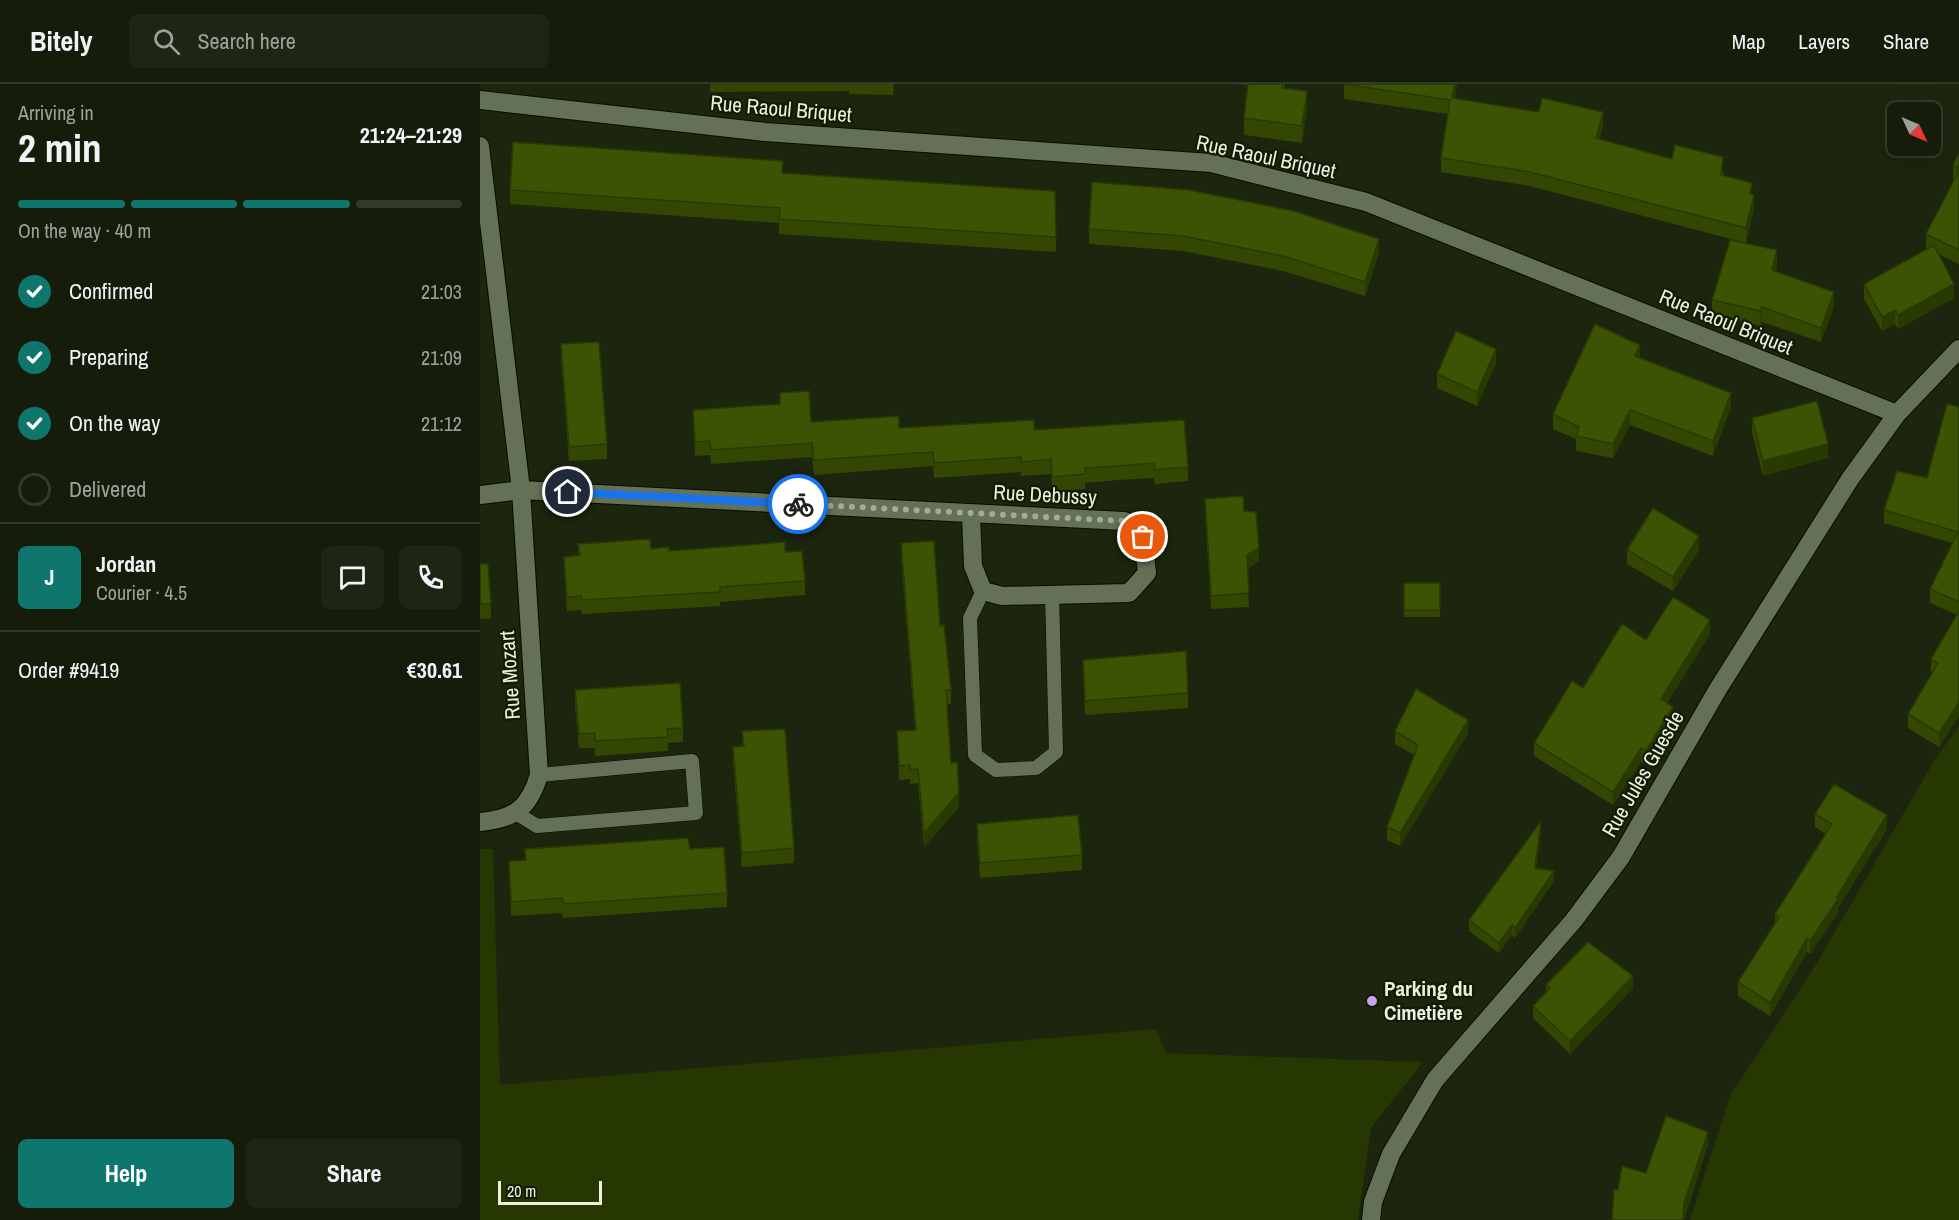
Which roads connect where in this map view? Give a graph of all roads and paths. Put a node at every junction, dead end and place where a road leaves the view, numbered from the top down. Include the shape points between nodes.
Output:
1 (480, 100) edge
2 (480, 146) edge
3 (1958, 353) edge
4 (1897, 414) junction
5 (521, 490) junction
6 (480, 495) edge
7 (971, 513) junction
8 (983, 591) junction
9 (1052, 594) junction
10 (539, 775) junction
11 (516, 813) junction
12 (480, 822) edge
13 (1371, 1220) edge

1 - 4 street, Rue Raoul Briquet via 765,132 1211,163 1366,202
2 - 5 street, Rue Mozart
3 - 4 street, Rue Jules Guesde
4 - 13 street, Rue Jules Guesde via 1850,479 1718,689 1621,857 1574,920 1435,1080 1391,1154 1373,1202
5 - 6 street
5 - 7 street, Rue Debussy
5 - 10 street, Rue Mozart
7 - 8 street, Rue Debussy via 973,566
7 - 9 street, Rue Debussy via 1124,521 1138,526 1147,573 1129,593
8 - 9 street, Rue Debussy via 1002,596
8 - 9 lane via 970,618 975,755 996,770 1036,768 1056,752
10 - 11 street, Rue Mozart via 532,797
10 - 11 lane via 692,761 696,813 537,826
11 - 12 street

